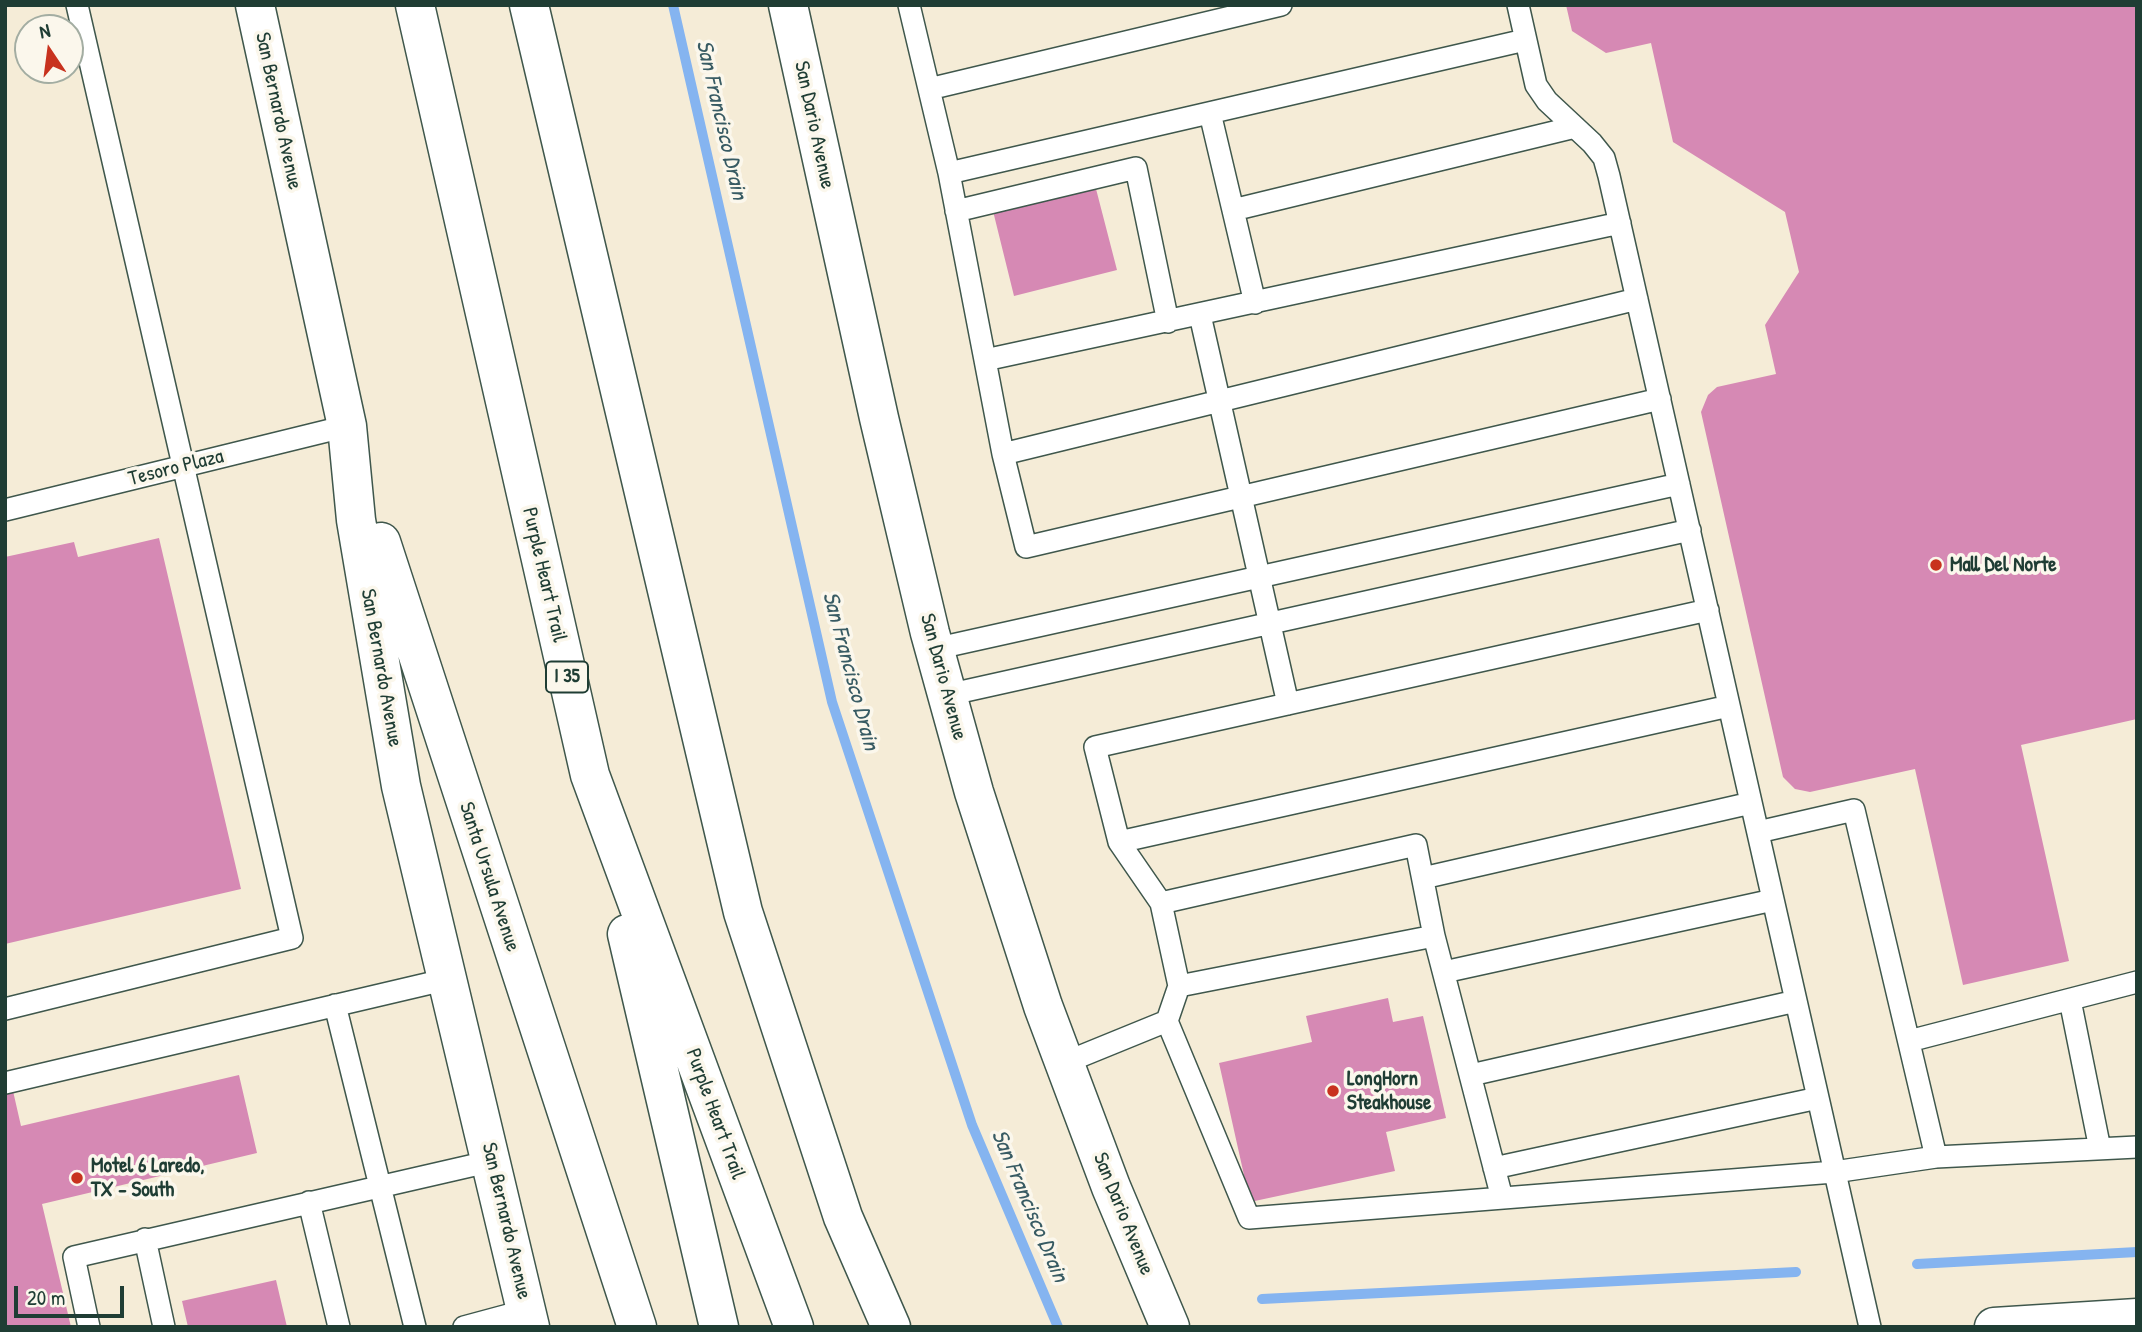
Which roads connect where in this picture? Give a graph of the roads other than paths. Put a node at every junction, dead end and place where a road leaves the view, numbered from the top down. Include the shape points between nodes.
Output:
1 (77, 5) edge
2 (255, 5) edge
3 (415, 5) edge
4 (529, 5) edge
5 (788, 5) edge
6 (909, 5) edge
7 (1281, 5) edge
8 (1518, 5) edge
9 (1525, 40) junction
10 (929, 89) junction
11 (1210, 113) junction
12 (1575, 127) junction
13 (948, 173) junction
14 (1233, 210) junction
15 (956, 211) junction
16 (1620, 223) junction
17 (1637, 299) junction
18 (1255, 303) junction
19 (1200, 315) junction
20 (1168, 322) junction
21 (985, 360) junction
22 (1660, 399) junction
23 (1221, 400) junction
24 (346, 426) junction
25 (1003, 454) junction
26 (182, 466) junction
27 (1679, 484) junction
28 (1242, 496) junction
29 (5, 510) edge
30 (1690, 530) junction
31 (1261, 576) junction
32 (1707, 610) junction
33 (1272, 622) junction
34 (934, 649) junction
35 (947, 695) junction
36 (1288, 704) junction
37 (1729, 706) junction
38 (590, 775) junction
39 (1751, 803) junction
40 (1758, 832) junction
41 (1119, 842) junction
42 (1423, 878) junction
43 (1773, 900) junction
44 (1161, 903) junction
45 (1434, 936) junction
46 (1444, 972) junction
47 (448, 979) junction
48 (2137, 982) edge
49 (1179, 986) junction
50 (1796, 1000) junction
51 (2070, 1000) junction
52 (335, 1005) junction
53 (5, 1009) edge
54 (1167, 1021) junction
55 (1909, 1041) junction
56 (1064, 1063) junction
57 (1471, 1075) junction
58 (5, 1083) edge
59 (1818, 1098) junction
60 (2137, 1147) edge
61 (2100, 1149) junction
62 (1936, 1157) junction
63 (492, 1161) junction
64 (1494, 1168) junction
65 (1834, 1172) junction
66 (382, 1186) junction
67 (1502, 1198) junction
68 (309, 1202) junction
69 (843, 1217) junction
70 (145, 1240) junction
71 (528, 1318) edge
72 (2112, 1322) edge
73 (89, 1327) edge
74 (163, 1327) edge
75 (339, 1327) edge
76 (415, 1327) edge
77 (464, 1327) edge
78 (637, 1327) edge
79 (719, 1327) edge
80 (794, 1327) edge
81 (891, 1327) edge
82 (908, 1327) edge
83 (1170, 1327) edge
84 (1870, 1327) edge
85 (1994, 1327) edge

1 - 26 lane
2 - 24 main road, San Bernardo Avenue
3 - 38 main road, Purple Heart Trail / I 35
4 - 69 main road via 743,912
5 - 34 main road, San Dario Avenue
6 - 10 lane
7 - 10 lane
8 - 9 lane
9 - 11 lane
9 - 12 lane via 1536,85
10 - 13 lane
11 - 13 lane
11 - 14 lane
12 - 14 lane
12 - 16 lane via 1604,158
13 - 15 lane
14 - 18 lane
15 - 20 lane via 1136,168
15 - 21 lane
16 - 17 lane
16 - 18 lane
17 - 22 lane
17 - 23 lane
18 - 19 lane
19 - 20 lane
19 - 23 lane
20 - 21 lane
21 - 25 lane
22 - 27 lane
22 - 28 lane
23 - 25 lane
23 - 28 lane
24 - 26 lane, Tesoro Plaza
24 - 47 main road, San Bernardo Avenue via 356,520 401,786
24 - 78 main road, Santa Ursula Avenue via 398,599
25 - 28 lane via 1026,547
26 - 29 lane, Tesoro Plaza
26 - 53 lane via 292,938
27 - 30 lane
27 - 31 lane
28 - 31 lane
30 - 32 lane
30 - 33 lane
31 - 33 lane
31 - 34 lane
32 - 36 lane
32 - 37 lane
33 - 35 lane
33 - 36 lane
34 - 35 main road, San Dario Avenue
35 - 56 main road, San Dario Avenue via 974,792
36 - 41 lane via 1095,747
37 - 39 lane
37 - 41 lane
38 - 79 main road
38 - 80 main road, Purple Heart Trail / I 35
39 - 40 lane
39 - 42 lane
40 - 43 lane
40 - 55 lane via 1854,810
41 - 44 lane
42 - 44 lane via 1416,845
42 - 45 lane
43 - 46 lane
43 - 50 lane
44 - 49 lane
45 - 46 lane
45 - 49 lane
46 - 57 lane
47 - 52 lane
47 - 63 main road, San Bernardo Avenue
48 - 51 lane
49 - 54 lane
50 - 57 lane
50 - 59 lane
51 - 55 lane
51 - 61 lane
52 - 58 lane
52 - 66 lane
54 - 56 lane
54 - 67 lane via 1249,1218
55 - 62 lane
56 - 83 main road, San Dario Avenue
57 - 64 lane
59 - 64 lane
59 - 65 lane
60 - 61 lane
61 - 62 lane
62 - 65 lane
63 - 66 lane
63 - 71 main road, San Bernardo Avenue
64 - 67 lane
65 - 67 lane
65 - 84 lane
66 - 68 lane
66 - 76 lane
68 - 70 lane
68 - 75 lane
69 - 81 main road
69 - 82 main road
70 - 73 lane via 74,1257
70 - 74 lane
71 - 77 lane
72 - 85 main road

